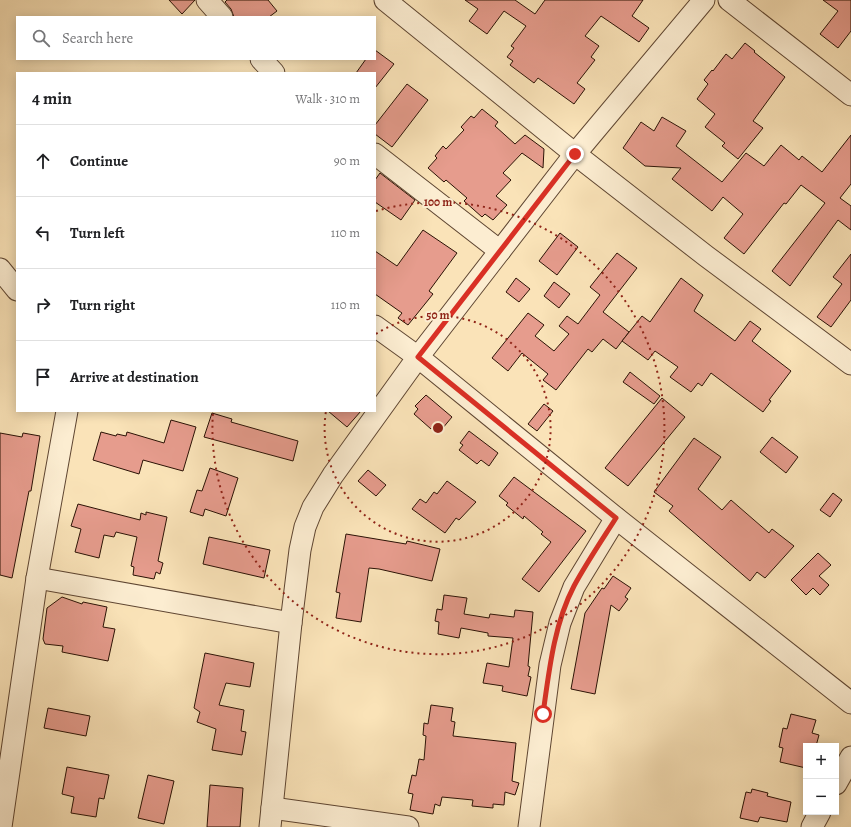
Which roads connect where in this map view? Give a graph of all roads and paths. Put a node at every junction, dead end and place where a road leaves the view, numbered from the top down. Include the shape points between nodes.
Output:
1 (207, 0) edge
2 (385, 0) edge
3 (704, 0) edge
4 (730, 0) edge
5 (221, 16) edge
6 (262, 60) edge
7 (273, 72) edge
8 (851, 95) edge
9 (575, 154) junction
10 (376, 155) edge
11 (500, 251) junction
12 (0, 270) edge
13 (16, 289) edge
14 (376, 327) edge
15 (418, 357) junction
16 (851, 364) edge
17 (67, 412) edge
18 (616, 518) junction
19 (37, 578) junction
20 (291, 623) junction
21 (851, 703) edge
22 (851, 758) edge
23 (839, 779) edge
24 (818, 815) edge
25 (271, 817) edge
26 (1, 827) edge
27 (408, 827) edge
28 (529, 827) edge
29 (812, 827) edge

1 - 5 street
2 - 9 street
3 - 9 street
4 - 8 street
6 - 7 street
9 - 11 street
9 - 16 street
10 - 11 street
11 - 15 street
12 - 13 street
14 - 15 street
15 - 18 street
15 - 20 street via 313,507 305,526
17 - 19 street
18 - 21 street
18 - 28 street via 574,587 560,623 550,666
19 - 20 street
19 - 26 street
20 - 25 street
22 - 23 street
24 - 29 street
25 - 27 street

